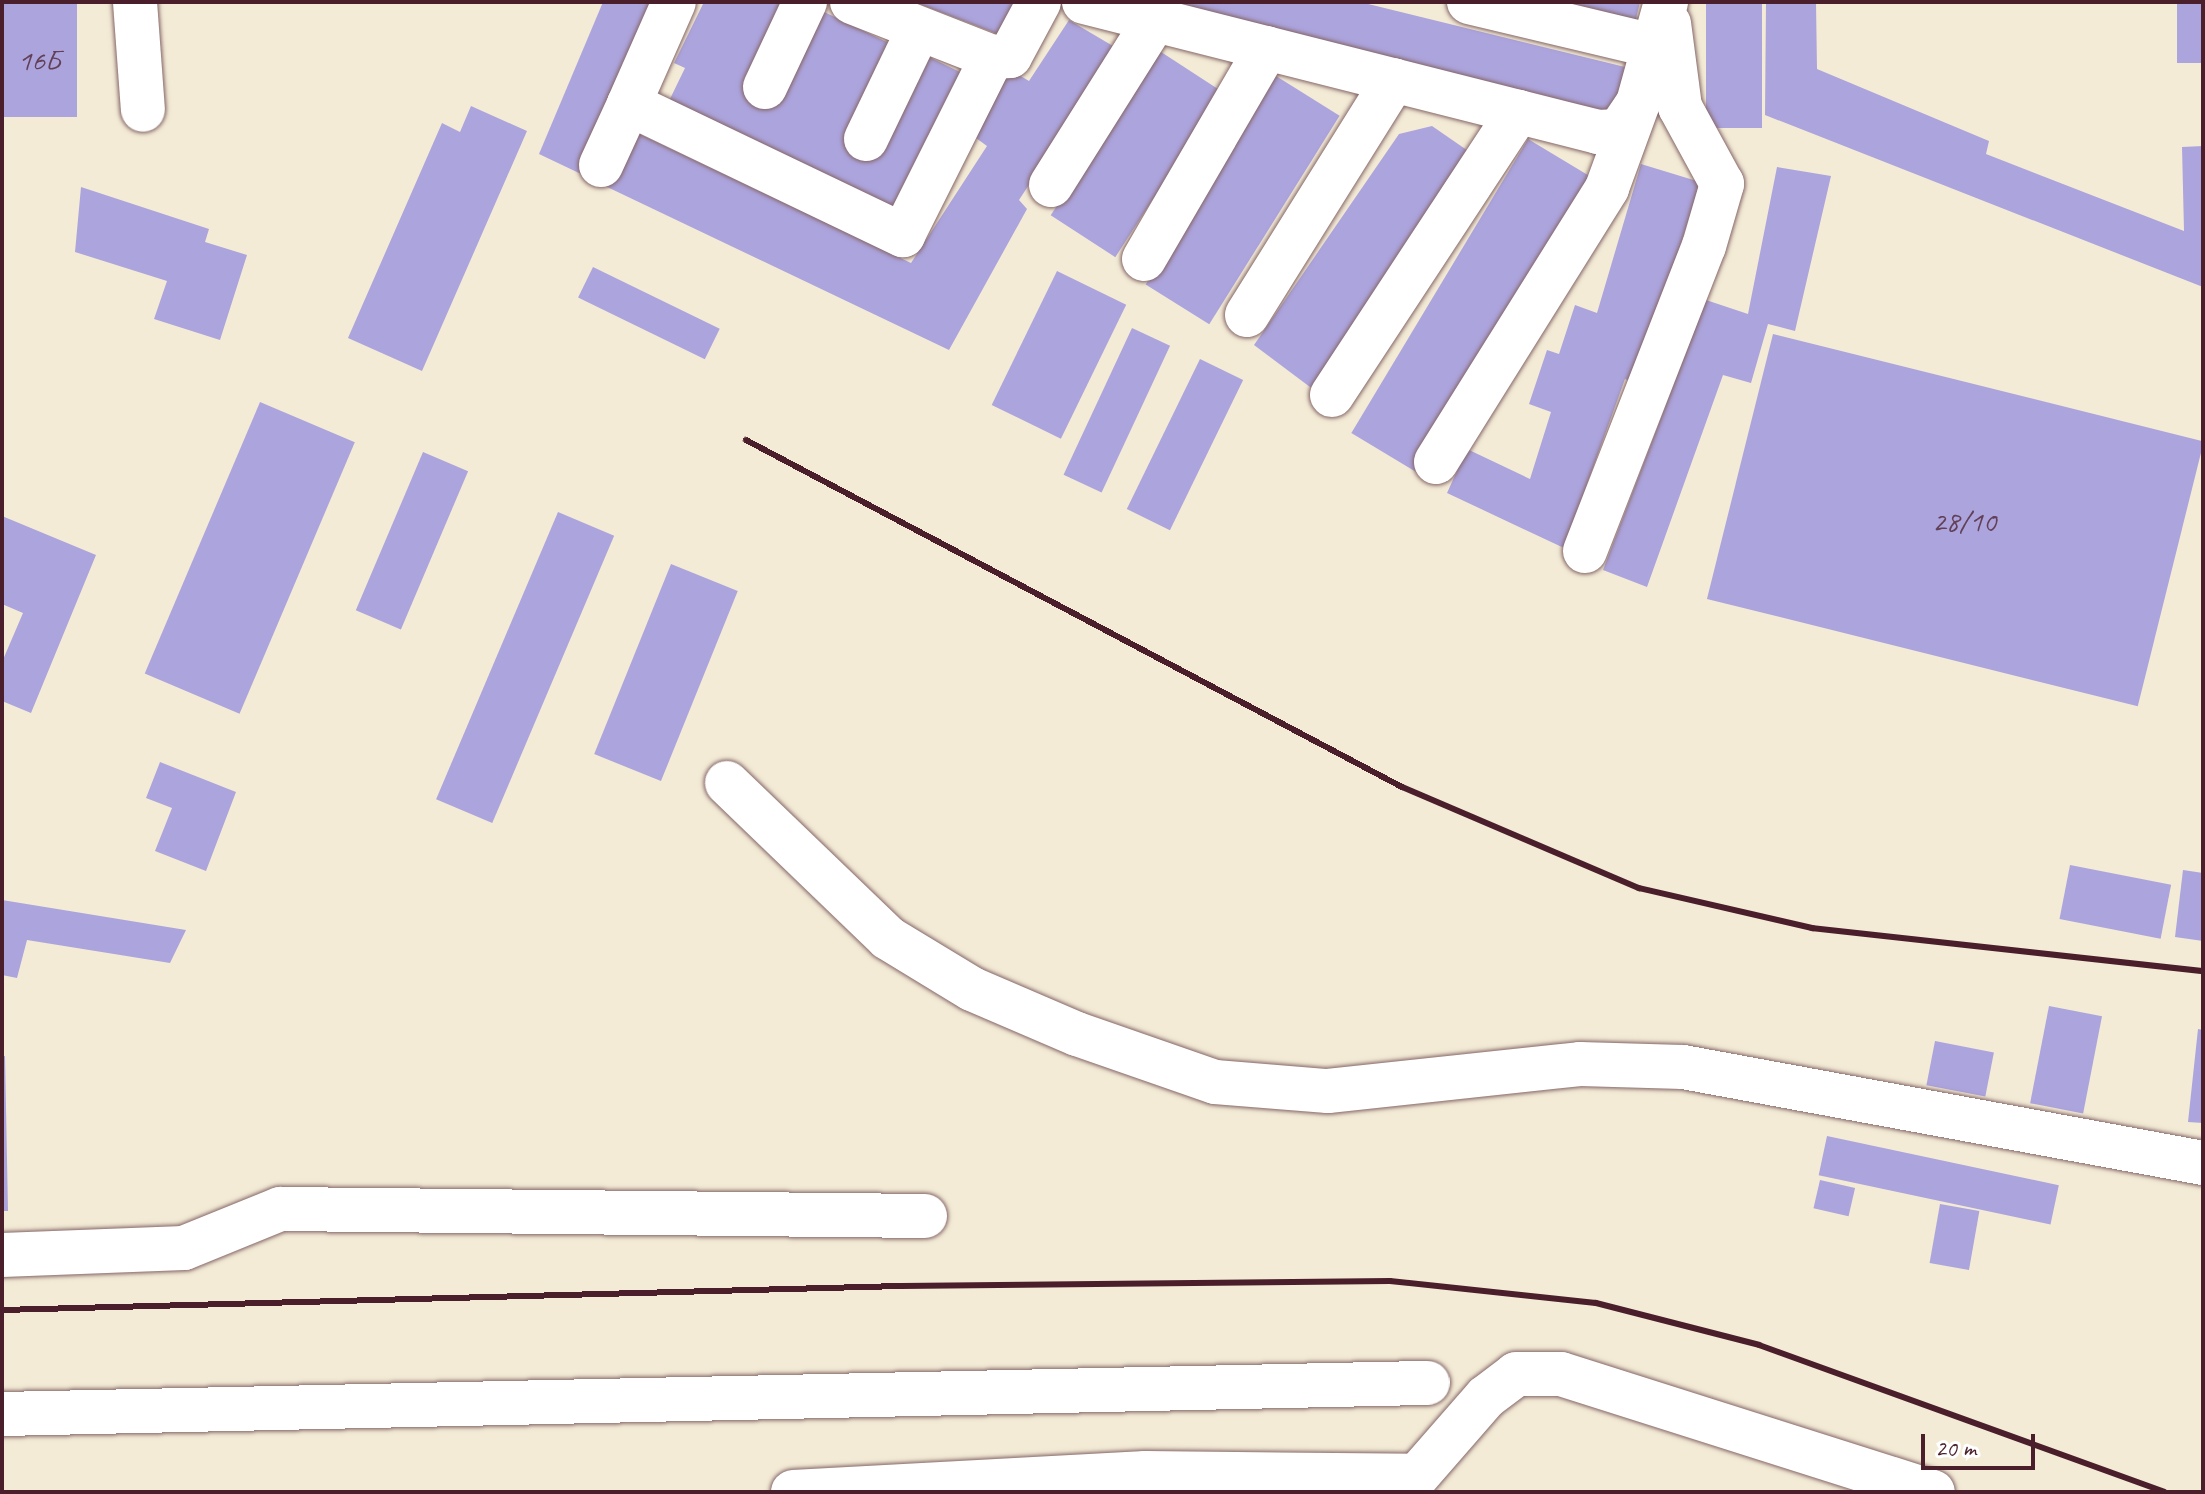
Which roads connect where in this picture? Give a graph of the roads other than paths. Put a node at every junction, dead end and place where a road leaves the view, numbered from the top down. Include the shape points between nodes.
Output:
1 (135, 2) edge
2 (674, 2) edge
3 (805, 2) edge
4 (852, 2) edge
5 (1039, 2) edge
6 (1084, 2) edge
7 (1469, 2) edge
8 (1666, 2) edge
9 (1155, 20) junction
10 (919, 29) junction
11 (1653, 46) junction
12 (1267, 48) junction
13 (992, 57) junction
14 (1394, 80) junction
15 (765, 87) dead end
16 (1638, 103) junction
17 (629, 104) junction
18 (143, 110) dead end
19 (1518, 112) junction
20 (866, 139) dead end
21 (601, 165) dead end
22 (1051, 185) dead end
23 (1144, 259) dead end
24 (1247, 315) dead end
25 (1332, 395) dead end
26 (1436, 462) dead end
27 (1585, 551) dead end
28 (727, 783) dead end
29 (2203, 1163) edge
30 (925, 1216) dead end
31 (2, 1255) edge
32 (1428, 1383) dead end
33 (2, 1414) edge
34 (1428, 1484) edge
35 (793, 1492) edge
36 (1933, 1492) edge

1 - 18 lane
2 - 17 lane
3 - 15 lane
4 - 10 lane
5 - 13 lane via 1010,56
6 - 9 lane
7 - 11 lane
8 - 11 lane
8 - 27 lane via 1680,107 1722,184 1704,246
9 - 12 lane
9 - 22 lane
10 - 13 lane
10 - 20 lane
11 - 16 lane
12 - 14 lane
12 - 23 lane
13 - 17 lane via 903,235
14 - 19 lane
14 - 24 lane
16 - 19 lane via 1619,131 1598,132
16 - 26 lane via 1607,188
17 - 21 lane
19 - 25 lane
28 - 29 lane via 888,938 972,989 1077,1034 1215,1082 1328,1091 1580,1064 1683,1067
30 - 31 lane via 280,1209 184,1248
32 - 33 lane
34 - 35 lane via 1145,1473
34 - 36 lane via 1486,1397 1516,1374 1561,1374

